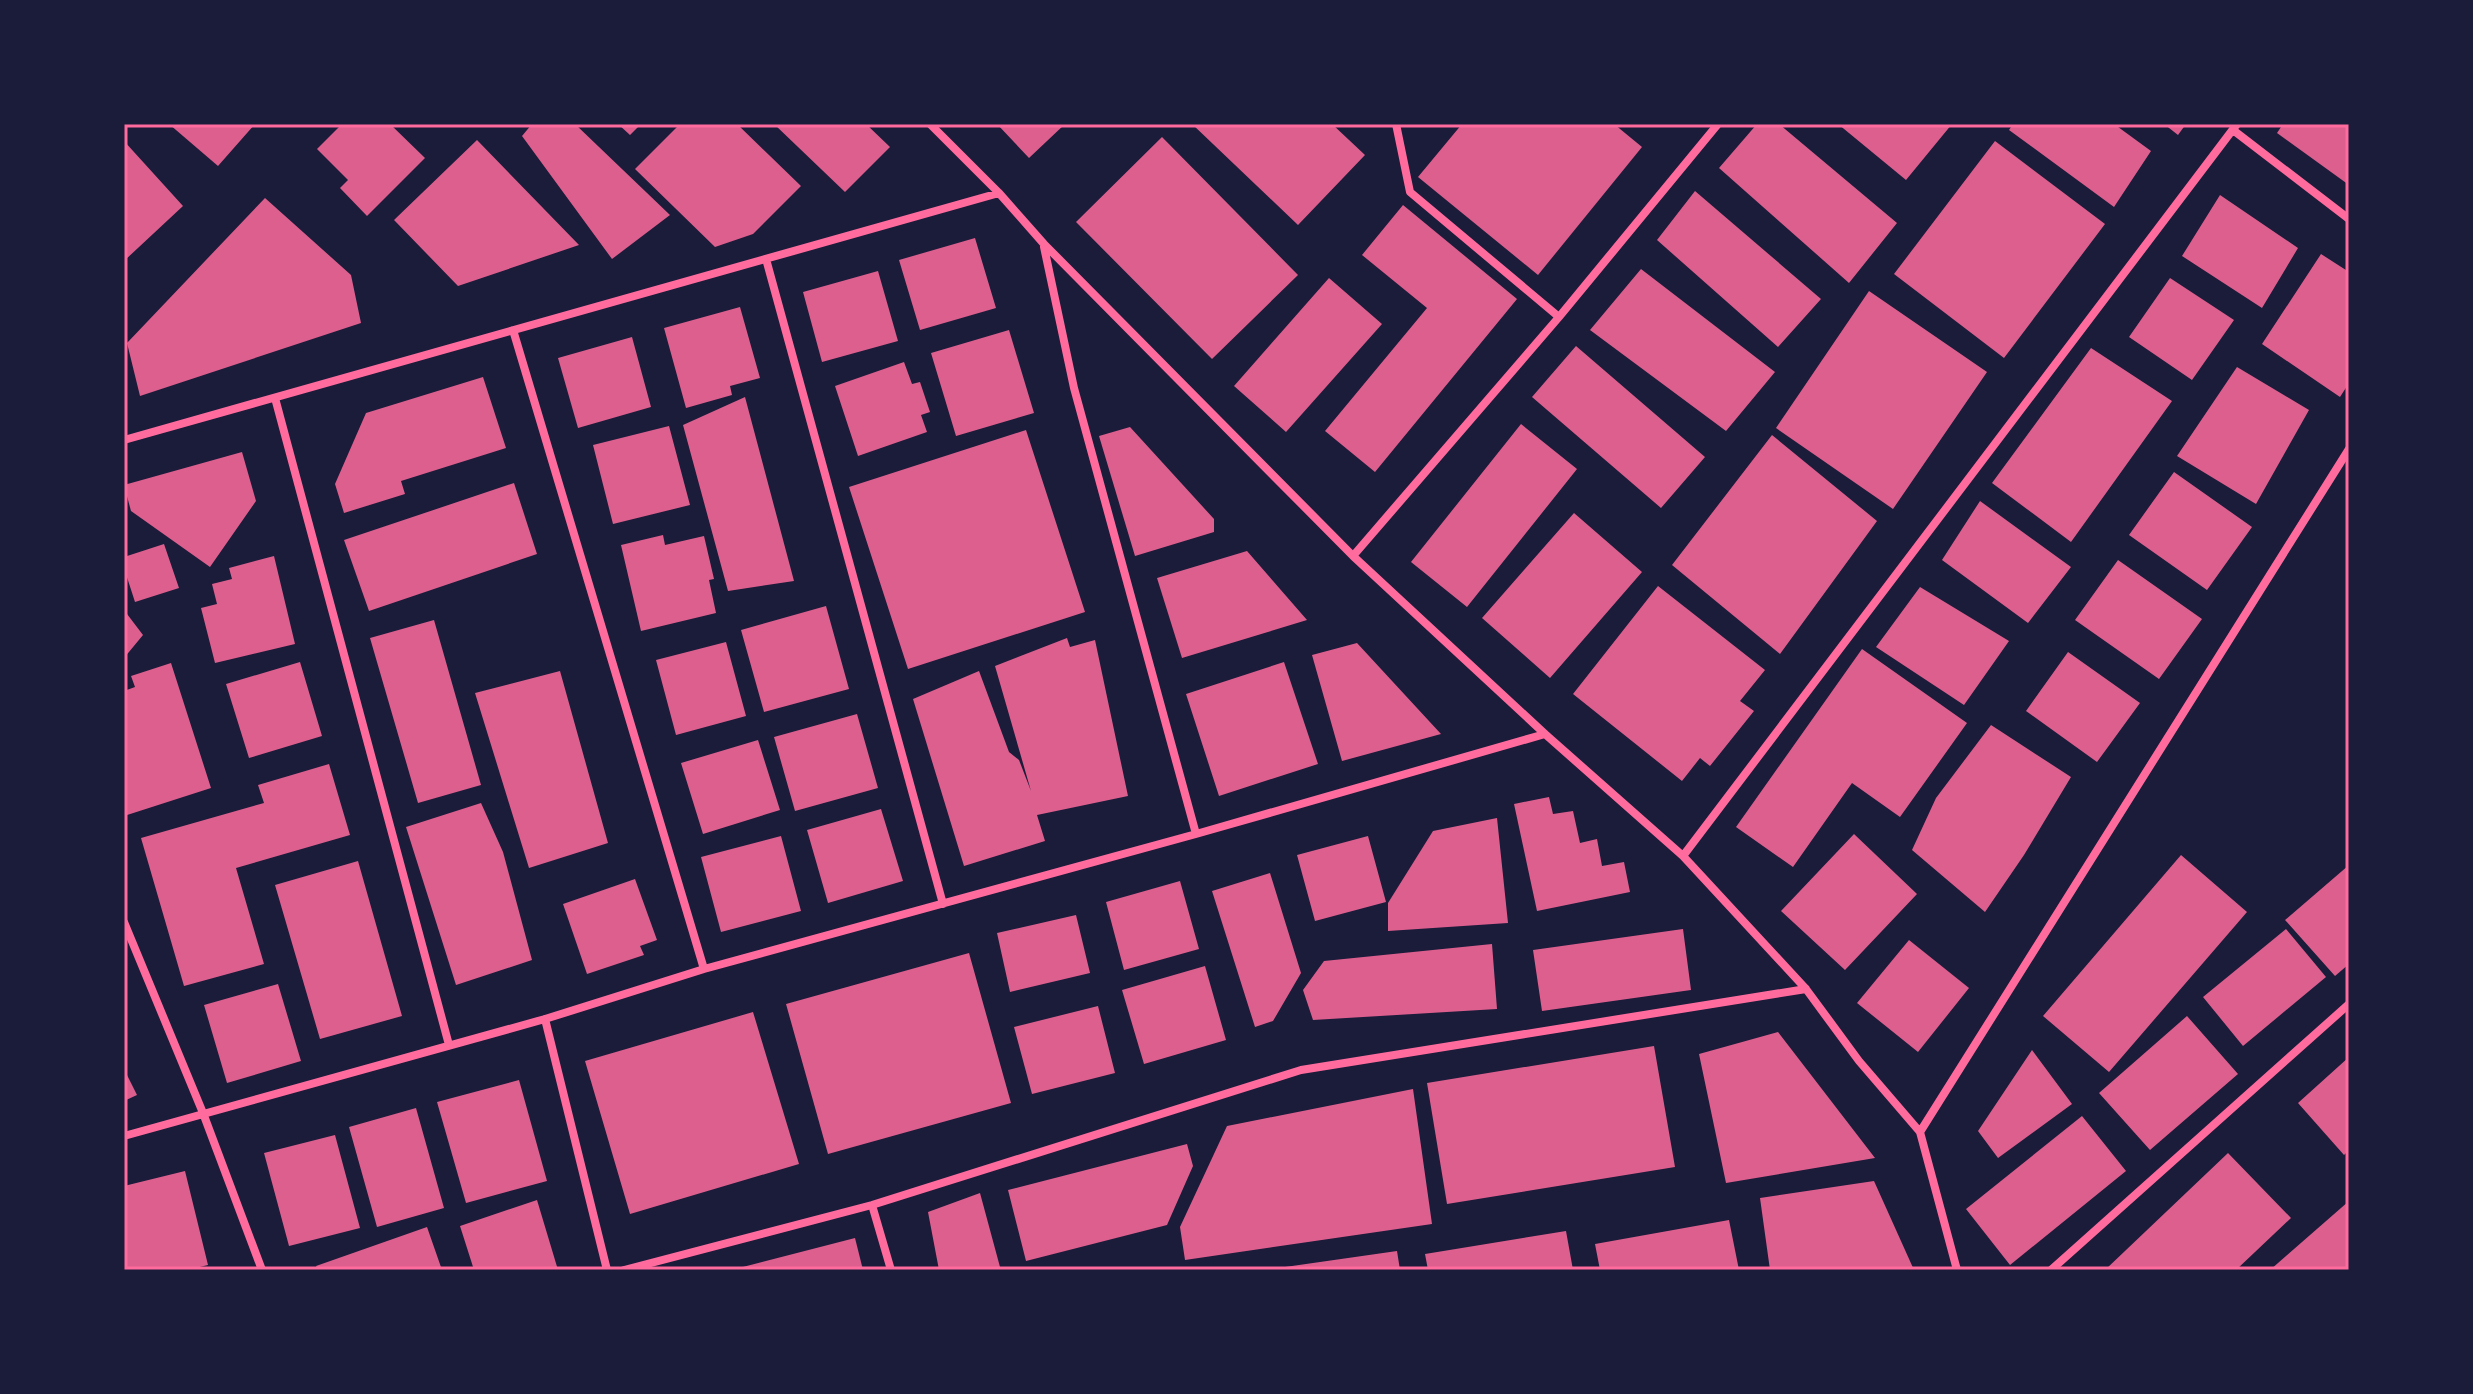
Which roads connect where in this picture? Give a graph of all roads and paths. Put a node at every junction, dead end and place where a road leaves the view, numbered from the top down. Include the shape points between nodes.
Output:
1 (930, 124) edge
2 (1396, 124) edge
3 (1718, 124) edge
4 (2235, 127) edge
5 (999, 193) junction
6 (2349, 219) edge
7 (1044, 244) junction
8 (766, 259) junction
9 (1559, 317) junction
10 (513, 330) junction
11 (275, 398) junction
12 (124, 440) edge
13 (2349, 449) edge
14 (1353, 556) junction
15 (1545, 734) junction
16 (1196, 834) junction
17 (1683, 856) junction
18 (943, 904) junction
19 (124, 922) edge
20 (704, 969) junction
21 (1806, 989) junction
22 (2349, 1004) edge
23 (545, 1019) junction
24 (449, 1045) junction
25 (203, 1113) junction
26 (1920, 1132) junction
27 (124, 1136) edge
28 (872, 1205) junction
29 (262, 1270) edge
30 (607, 1270) edge
31 (624, 1270) edge
32 (891, 1270) edge
33 (1957, 1270) edge
34 (2051, 1270) edge

1 - 5 street
2 - 9 street via 1410,192
3 - 9 street
4 - 6 street
4 - 17 street
5 - 7 street
5 - 8 street
7 - 14 street
7 - 16 street via 1074,388
8 - 10 street
8 - 18 street
9 - 14 street
10 - 11 street
10 - 20 street
11 - 12 street
11 - 24 street
13 - 26 street
14 - 15 street
15 - 16 street
15 - 17 street
16 - 18 street
17 - 21 street
18 - 20 street
19 - 25 street
20 - 23 street
21 - 26 street
21 - 28 street via 1301,1070
22 - 34 street
23 - 24 street
23 - 30 street
24 - 25 street
25 - 27 street
25 - 29 street
26 - 33 street
28 - 31 street
28 - 32 street

